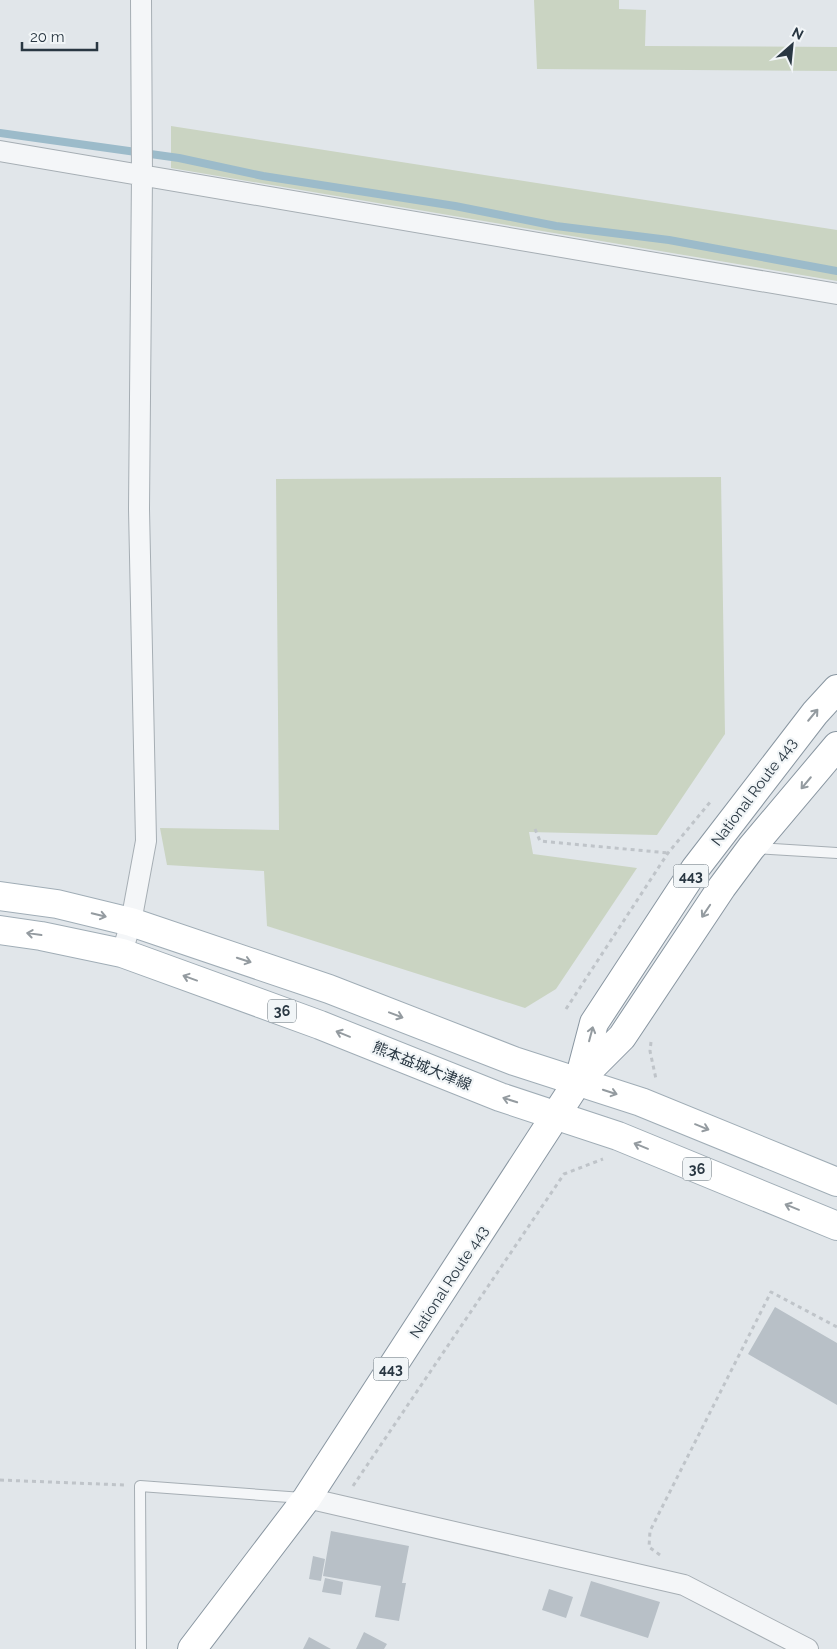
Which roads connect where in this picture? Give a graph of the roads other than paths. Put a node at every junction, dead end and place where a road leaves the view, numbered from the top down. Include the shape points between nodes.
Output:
1 (142, 0) edge
2 (0, 151) edge
3 (142, 169) junction
4 (837, 294) edge
5 (837, 690) edge
6 (837, 746) edge
7 (751, 848) junction
8 (837, 853) edge
9 (0, 896) edge
10 (131, 922) junction
11 (0, 930) edge
12 (122, 953) junction
13 (578, 1081) junction
14 (556, 1115) junction
15 (837, 1182) edge
16 (837, 1226) edge
17 (307, 1498) junction
18 (141, 1649) edge
19 (192, 1649) edge
20 (808, 1649) edge

1 - 3 street
2 - 3 street
3 - 4 street
3 - 10 street via 139,509 146,841
13 -> 5 main road, National Route 443 / 443 via 594,1023 695,870 814,713
6 -> 7 main road, National Route 443 / 443
7 - 8 lane
7 -> 13 main road, National Route 443 / 443 via 622,1037
9 -> 10 main road, 36 via 57,904
10 - 12 street
10 -> 13 main road, 36 via 329,988 514,1061
12 -> 11 main road, 熊本益城大津線 / 36
14 -> 12 main road, 熊本益城大津線 / 36 via 500,1097 320,1025
13 - 14 main road, National Route 443 / 443
13 -> 15 main road, 36 via 641,1102
16 -> 14 main road, 熊本益城大津線 / 36 via 618,1136
14 - 17 main road, National Route 443 / 443
17 - 18 lane via 140,1486
17 - 19 main road, National Route 443 / 443
17 - 20 street via 684,1586

